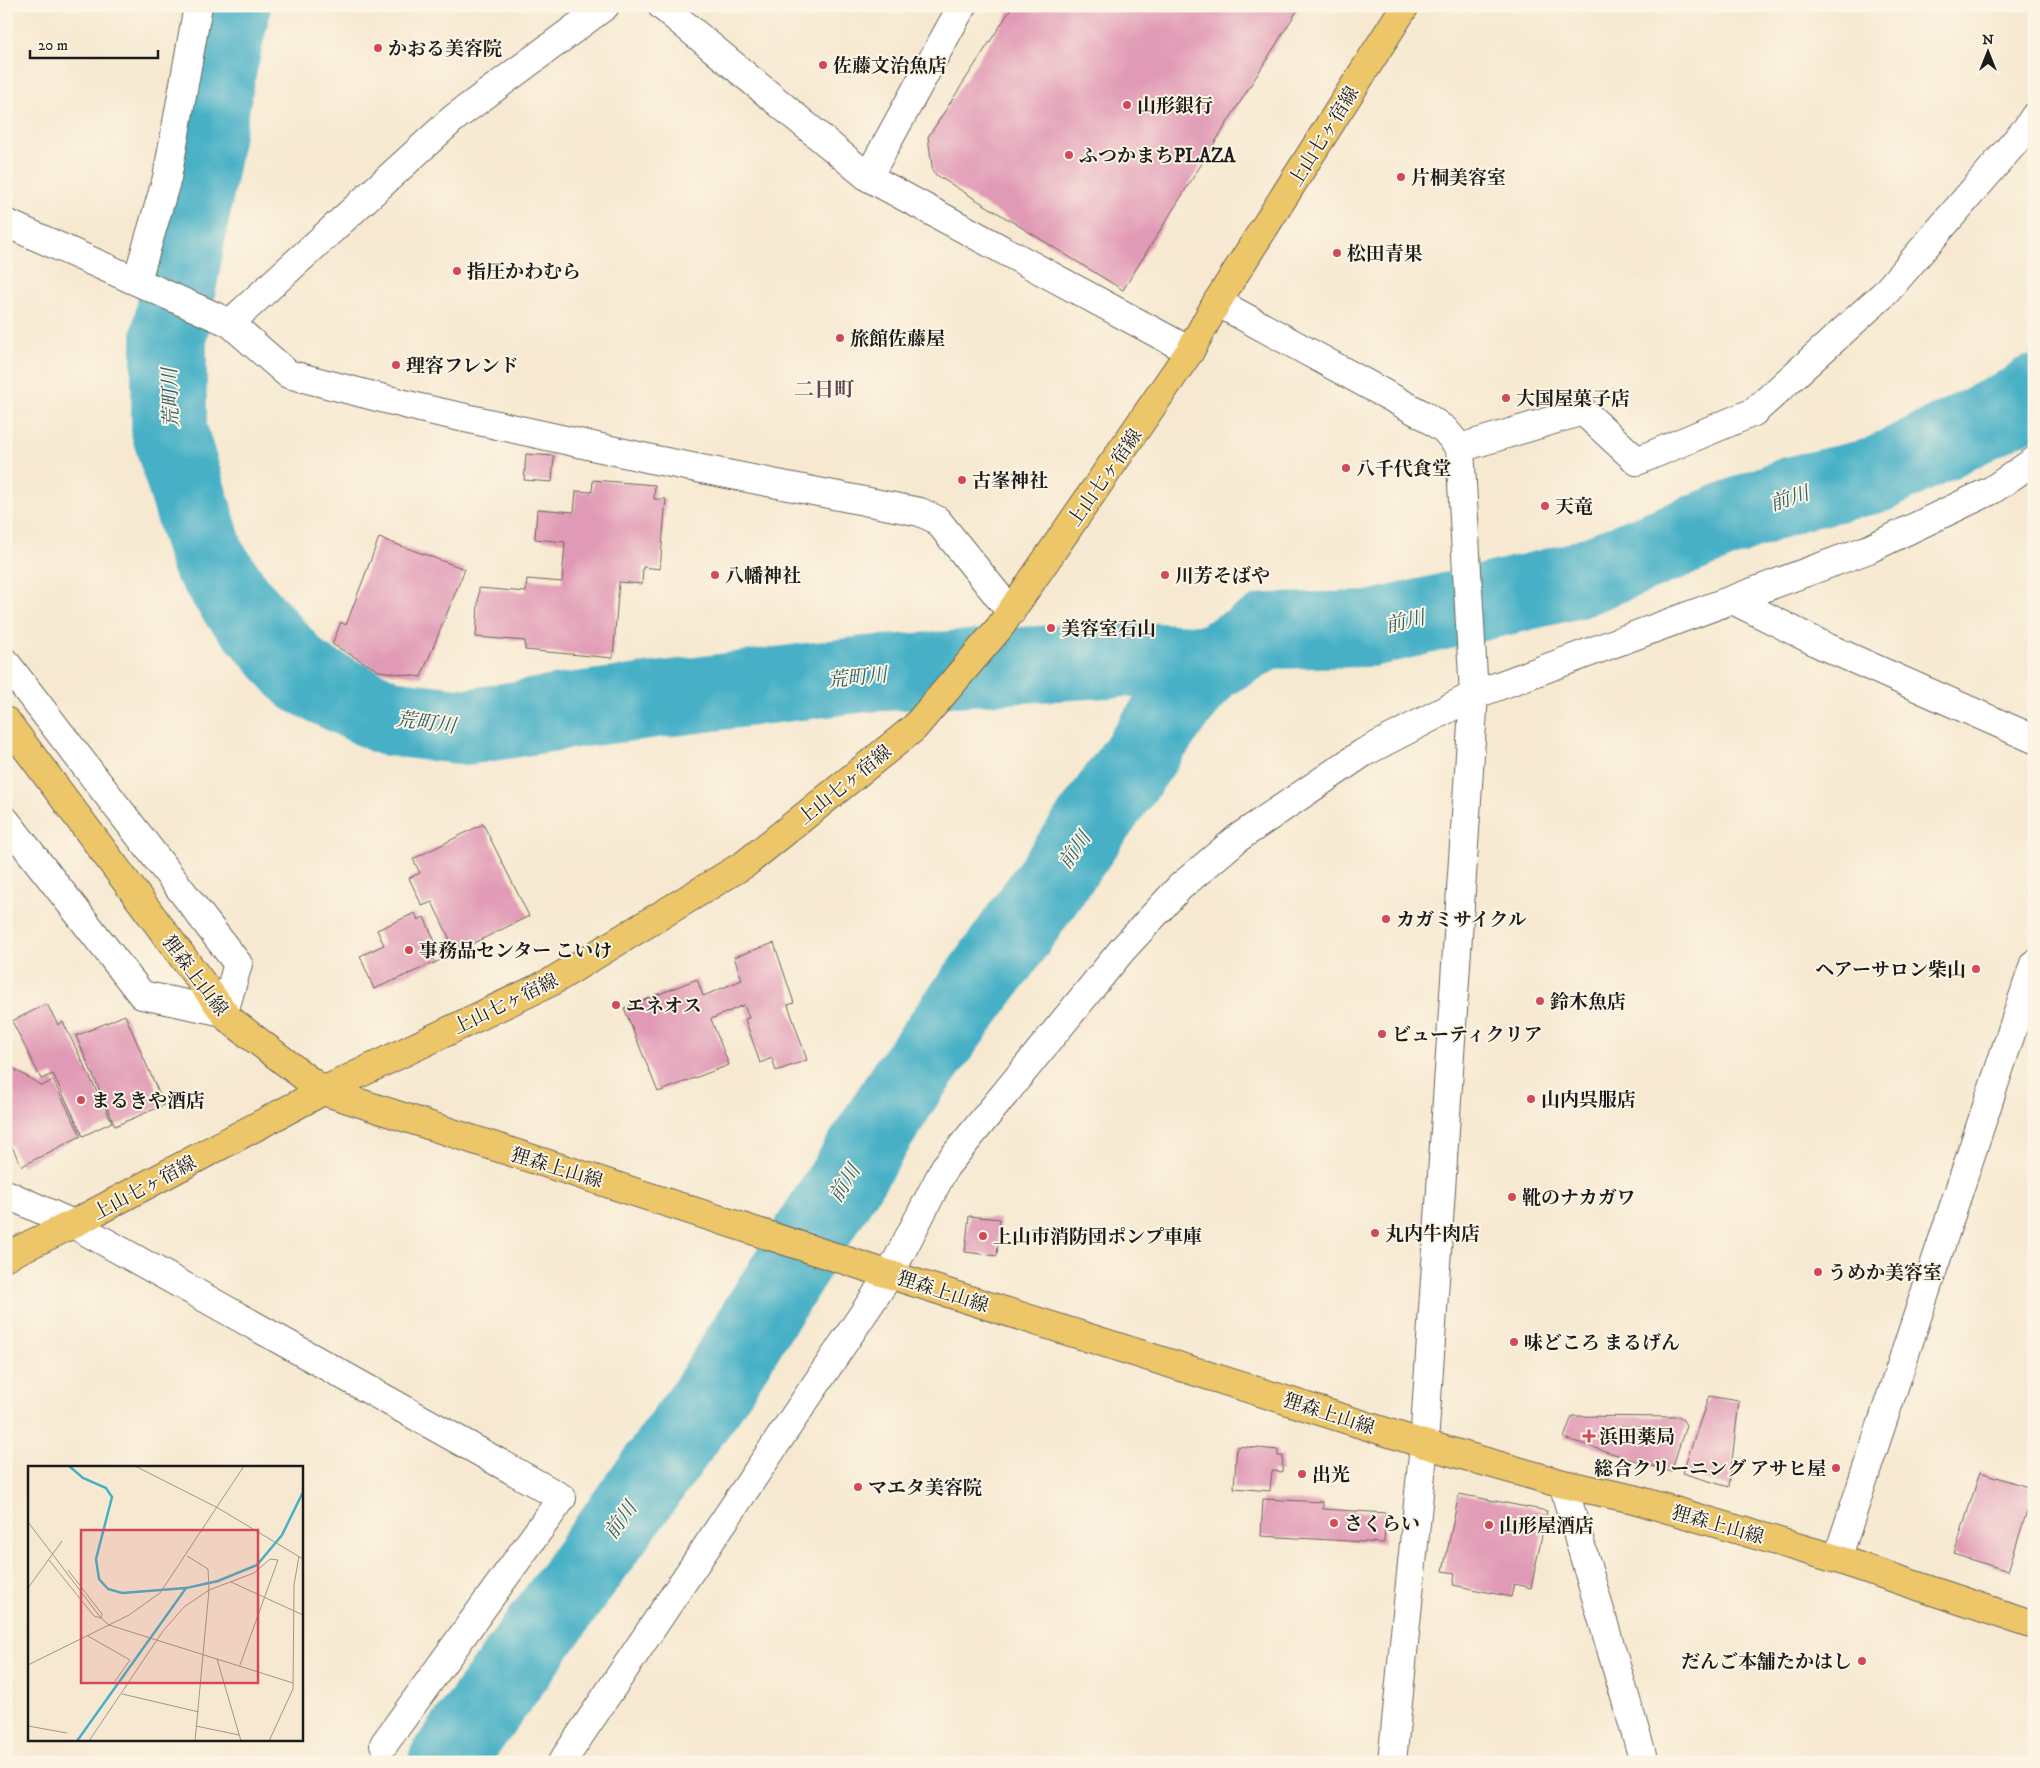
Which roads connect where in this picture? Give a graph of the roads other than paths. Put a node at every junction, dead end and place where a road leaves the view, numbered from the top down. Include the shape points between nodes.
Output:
1 (198, 6) edge
2 (605, 6) edge
3 (662, 6) edge
4 (962, 6) edge
5 (1405, 6) edge
6 (2034, 117) edge
7 (868, 177) junction
8 (6, 223) edge
9 (137, 280) junction
10 (1217, 302) junction
11 (230, 323) junction
12 (1190, 351) junction
13 (1460, 448) junction
14 (2034, 461) edge
15 (1733, 600) junction
16 (1006, 619) junction
17 (6, 663) edge
18 (1474, 695) junction
19 (6, 722) edge
20 (2034, 739) edge
21 (6, 821) edge
22 (2034, 964) edge
23 (224, 1012) junction
24 (324, 1092) junction
25 (6, 1194) edge
26 (73, 1224) junction
27 (6, 1256) edge
28 (881, 1272) junction
29 (1424, 1444) junction
30 (1563, 1484) junction
31 (1837, 1559) junction
32 (2034, 1625) edge
33 (384, 1744) dead end
34 (562, 1762) edge
35 (1392, 1762) edge
36 (1644, 1762) edge

1 - 9 street via 168,178
2 - 11 street via 454,118
3 - 7 street
4 - 7 street
5 - 10 main road, 上山七ヶ宿線
6 - 13 street via 1885,293 1754,412 1637,461 1583,410
7 - 12 street
8 - 9 street
9 - 11 street
10 - 12 main road, 上山七ヶ宿線
10 - 13 street via 1425,416 1445,430
11 - 16 street via 288,374 430,410 656,460 920,512 937,520
12 - 16 main road, 上山七ヶ宿線
13 - 18 street
14 - 15 street via 1992,490 1869,549
15 - 18 street via 1600,646
15 - 20 street via 1824,646
16 - 24 main road, 上山七ヶ宿線 via 914,728 736,869 551,982
17 - 23 street via 238,964
18 - 28 street via 1363,753 1238,838 1180,887 1122,950 945,1167
18 - 29 street
19 - 23 main road, 狸森上山線
21 - 23 street via 142,995
22 - 31 street
23 - 24 main road, 狸森上山線 via 229,1020
24 - 26 main road, 上山七ヶ宿線
24 - 28 main road, 狸森上山線
25 - 26 street
26 - 27 main road, 上山七ヶ宿線
26 - 33 street via 562,1498
28 - 29 main road, 狸森上山線
28 - 34 street
29 - 30 main road, 狸森上山線
29 - 35 street
30 - 31 main road, 狸森上山線 via 1634,1499
30 - 36 street
31 - 32 main road, 狸森上山線

